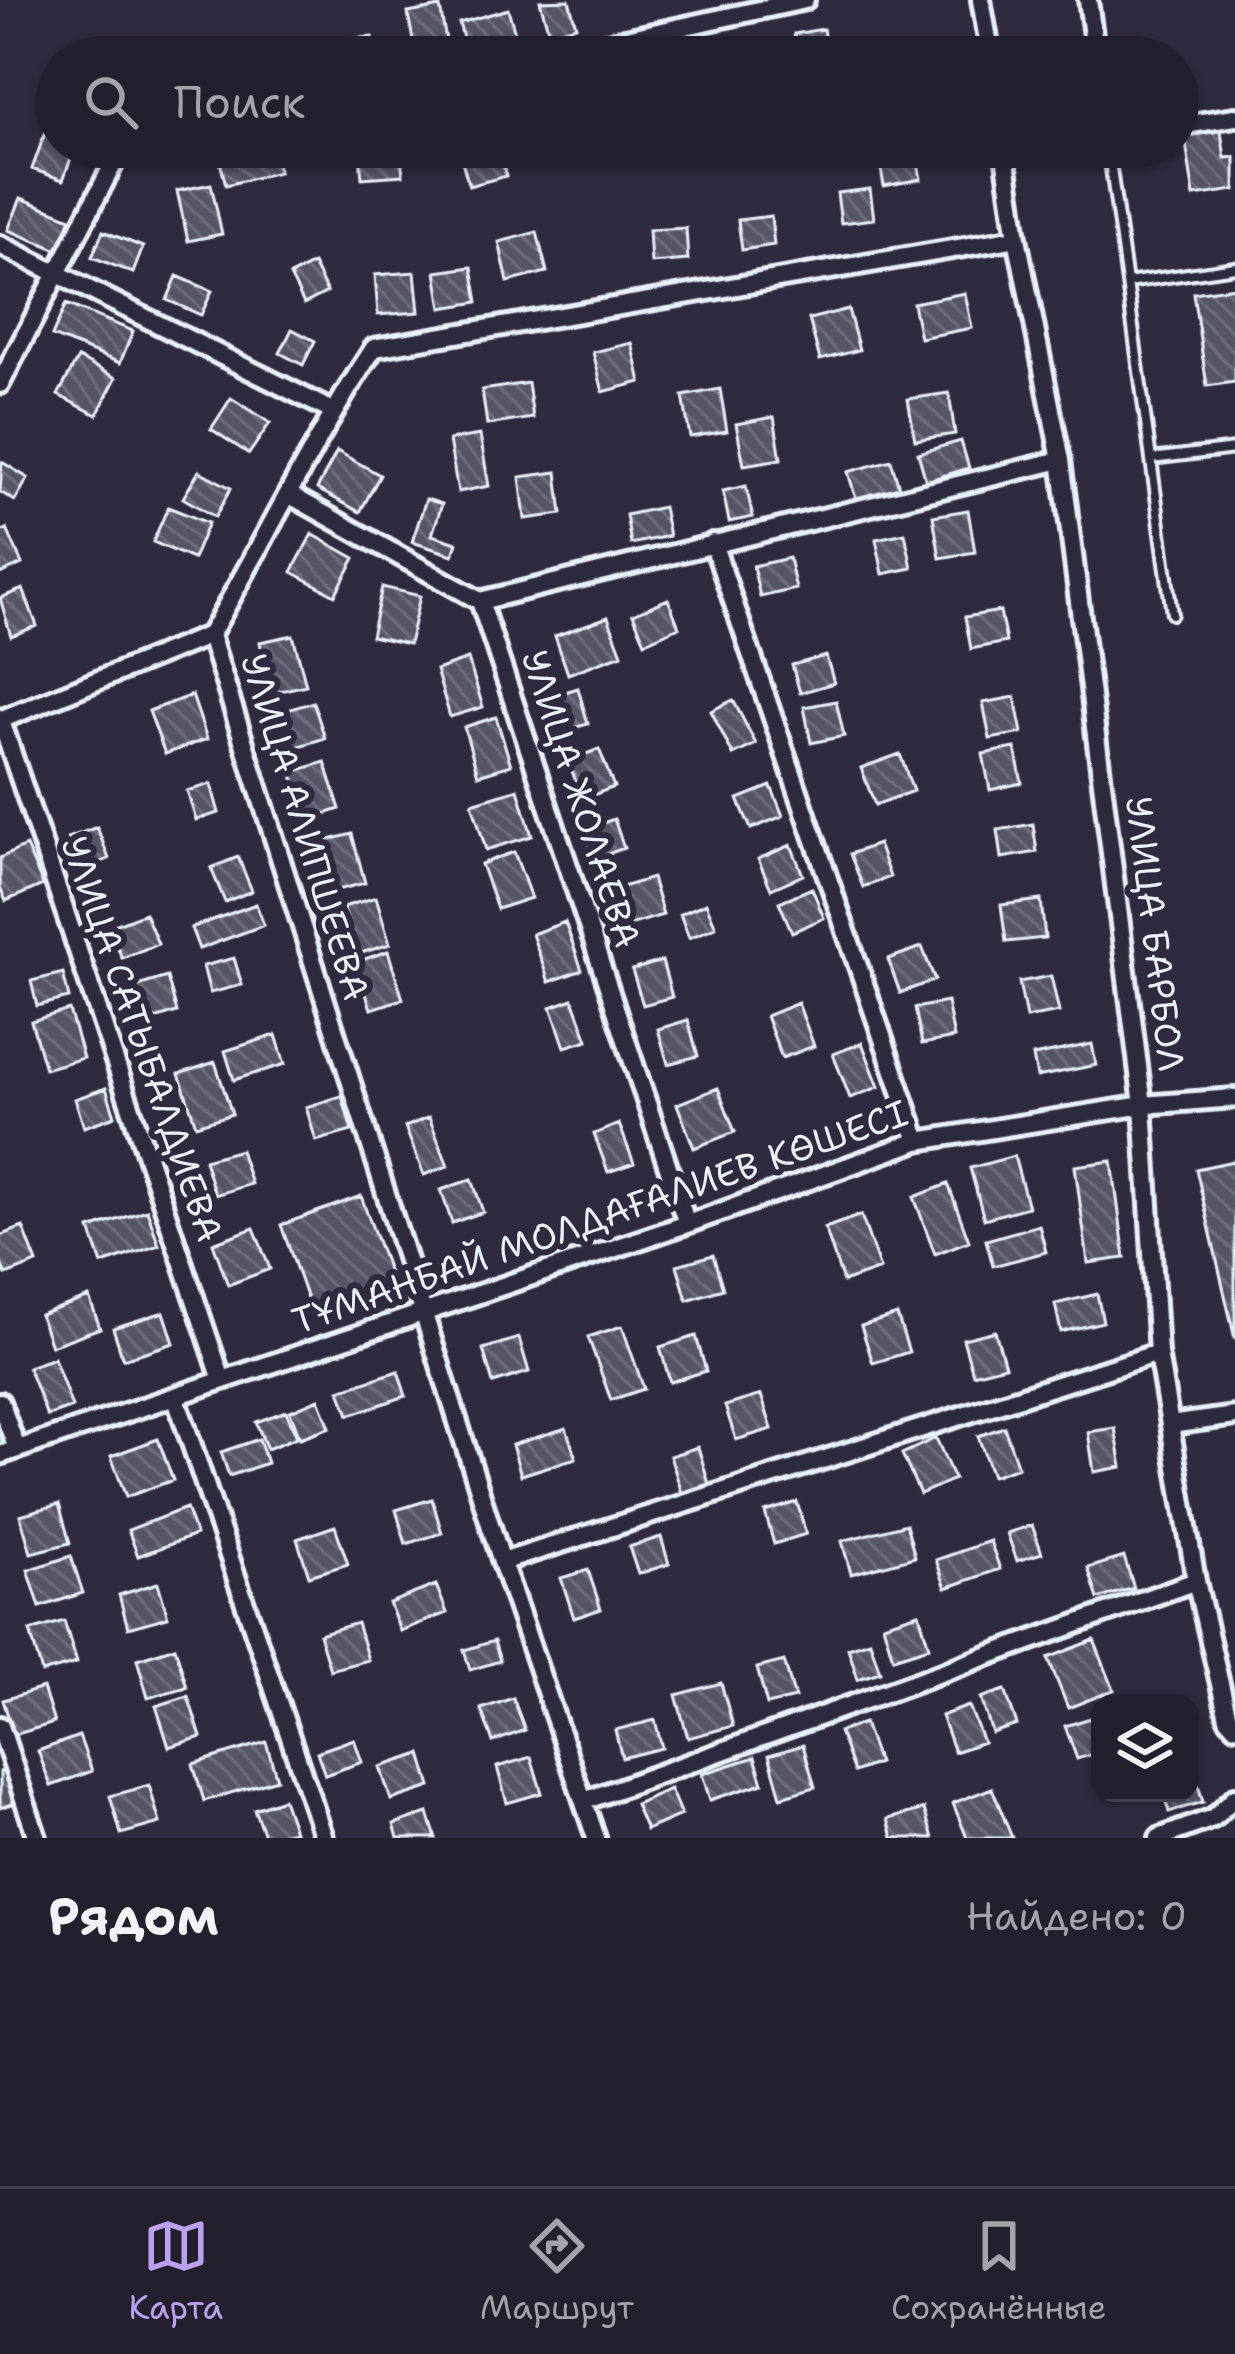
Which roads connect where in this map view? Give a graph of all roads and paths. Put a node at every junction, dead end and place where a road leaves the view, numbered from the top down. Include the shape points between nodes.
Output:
1 (805, 0) edge
2 (981, 0) edge
3 (1088, 0) edge
4 (640, 36) edge
5 (987, 36) edge
6 (1093, 36) edge
7 (1235, 117) edge
8 (1199, 123) edge
9 (111, 168) edge
10 (1007, 168) edge
11 (1111, 168) edge
12 (1017, 238) junction
13 (0, 245) edge
14 (1235, 267) edge
15 (56, 273) junction
16 (1127, 283) junction
17 (0, 384) edge
18 (332, 411) junction
19 (1235, 449) edge
20 (1150, 459) junction
21 (1061, 460) junction
22 (290, 495) junction
23 (712, 543) junction
24 (480, 601) junction
25 (1172, 614) dead end
26 (210, 635) junction
27 (0, 719) edge
28 (1235, 1099) edge
29 (1143, 1105) junction
30 (918, 1141) junction
31 (687, 1224) junction
32 (423, 1311) junction
33 (1158, 1353) junction
34 (222, 1380) junction
35 (176, 1397) junction
36 (0, 1402) edge
37 (1235, 1416) edge
38 (1170, 1425) junction
39 (8, 1452) edge
40 (502, 1562) junction
41 (1196, 1581) junction
42 (0, 1726) edge
43 (1235, 1726) edge
44 (1235, 1797) edge
45 (584, 1801) junction
46 (37, 1838) edge
47 (324, 1838) edge
48 (596, 1838) edge
49 (1159, 1838) edge

1 - 4 street
2 - 5 street
3 - 6 street
7 - 8 street
9 - 15 street
10 - 12 street, УЛИЦА БАРБОЛ
11 - 16 lane
12 - 18 street, УЛИЦА АЛИПШЕЕВА via 374,348
12 - 21 street, УЛИЦА БАРБОЛ
13 - 15 street
14 - 16 lane
15 - 17 street
15 - 18 street
16 - 20 lane
18 - 22 street, УЛИЦА АЛИПШЕЕВА
19 - 20 lane
20 - 25 lane
21 - 23 street
21 - 29 street, УЛИЦА БАРБОЛ
22 - 24 street
22 - 26 street, УЛИЦА АЛИПШЕЕВА
23 - 24 street
23 - 30 street
24 - 31 street, УЛИЦА ЖОЛАЕВА
26 - 27 street
26 - 32 street, УЛИЦА АЛИПШЕЕВА
27 - 34 street, УЛИЦА САТЫБАЛДИЕВА
28 - 29 street, ТҰМАНБАЙ МОЛДАҒАЛИЕВ КӨШЕСІ
29 - 30 street, ТҰМАНБАЙ МОЛДАҒАЛИЕВ КӨШЕСІ
29 - 33 street, УЛИЦА БАРБОЛ
30 - 31 street, ТҰМАНБАЙ МОЛДАҒАЛИЕВ КӨШЕСІ
31 - 32 street, ТҰМАНБАЙ МОЛДАҒАЛИЕВ КӨШЕСІ
32 - 34 street, ТҰМАНБАЙ МОЛДАҒАЛИЕВ КӨШЕСІ
32 - 40 street, УЛИЦА АЛИПШЕЕВА
33 - 38 street, УЛИЦА БАРБОЛ
33 - 40 street
34 - 35 street, ТҰМАНБАЙ МОЛДАҒАЛИЕВ КӨШЕСІ
35 - 39 street, ТҰМАНБАЙ МОЛДАҒАЛИЕВ КӨШЕСІ
35 - 47 street
36 - 39 street
37 - 38 street
38 - 41 street, УЛИЦА БАРБОЛ
40 - 45 street, УЛИЦА АЛИПШЕЕВА
41 - 43 street, УЛИЦА БАРБОЛ
41 - 45 street
42 - 46 street
44 - 49 street via 1213,1818
45 - 48 street, УЛИЦА АЛИПШЕЕВА

